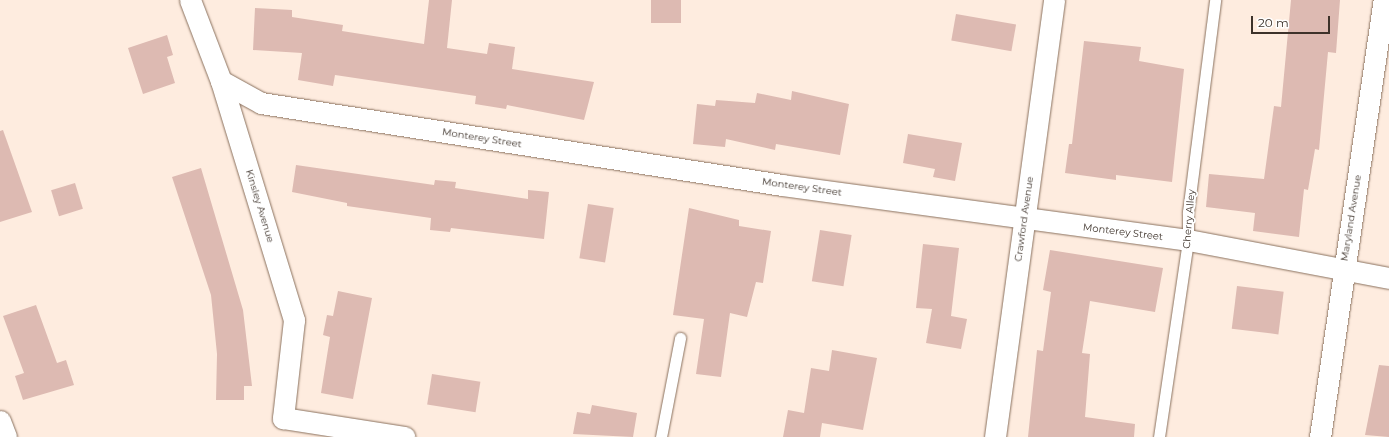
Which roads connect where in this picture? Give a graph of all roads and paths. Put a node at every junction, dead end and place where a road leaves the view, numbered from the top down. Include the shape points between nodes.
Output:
1 (190, 0) edge
2 (1054, 0) edge
3 (1215, 0) edge
4 (1384, 0) edge
5 (221, 80) junction
6 (1024, 220) junction
7 (1188, 240) junction
8 (1343, 268) junction
9 (1389, 278) edge
10 (680, 338) dead end
11 (0, 421) edge
12 (6, 437) edge
13 (405, 437) edge
14 (661, 437) edge
15 (995, 437) edge
16 (1159, 437) edge
17 (1320, 437) edge

1 - 5 street, Kinsley Avenue
2 - 6 street, Crawford Avenue
3 - 7 lane, Cherry Alley via 1188,212
4 - 8 street, Maryland Avenue
5 - 6 street, Monterey Street via 261,103
5 - 13 street, Kinsley Avenue via 294,320 283,418
6 - 7 street, Monterey Street
6 - 15 street, Crawford Avenue
7 - 8 street, Monterey Street
7 - 16 lane, Cherry Alley
8 - 9 street, Monterey Street
8 - 17 street, Maryland Avenue
10 - 14 lane
11 - 12 street

